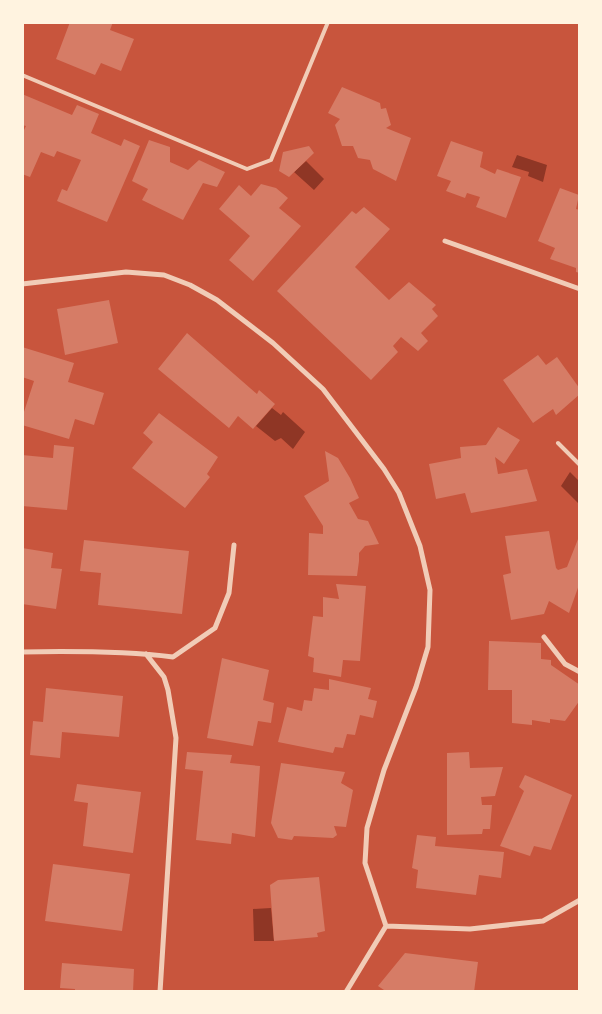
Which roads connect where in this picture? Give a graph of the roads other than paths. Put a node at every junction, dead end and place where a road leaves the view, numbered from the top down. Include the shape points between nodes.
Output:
1 (328, 22) edge
2 (22, 75) edge
3 (445, 241) dead end
4 (22, 284) edge
5 (580, 289) edge
6 (558, 443) dead end
7 (580, 465) edge
8 (234, 545) dead end
9 (544, 637) dead end
10 (22, 652) edge
11 (146, 654) junction
12 (580, 672) edge
13 (580, 900) edge
14 (386, 926) junction
15 (160, 992) edge
16 (346, 992) edge

1 - 2 lane via 272,160 247,169
3 - 5 street
4 - 14 street via 126,272 164,275 190,285 216,300 273,344 323,389 399,493 420,546 430,590 428,647 367,828 364,863
6 - 7 lane
8 - 11 street via 229,593 215,628 173,657
9 - 12 street via 564,664
10 - 11 street
11 - 15 street via 164,677 176,738
13 - 14 street via 543,921 470,929
14 - 16 street

